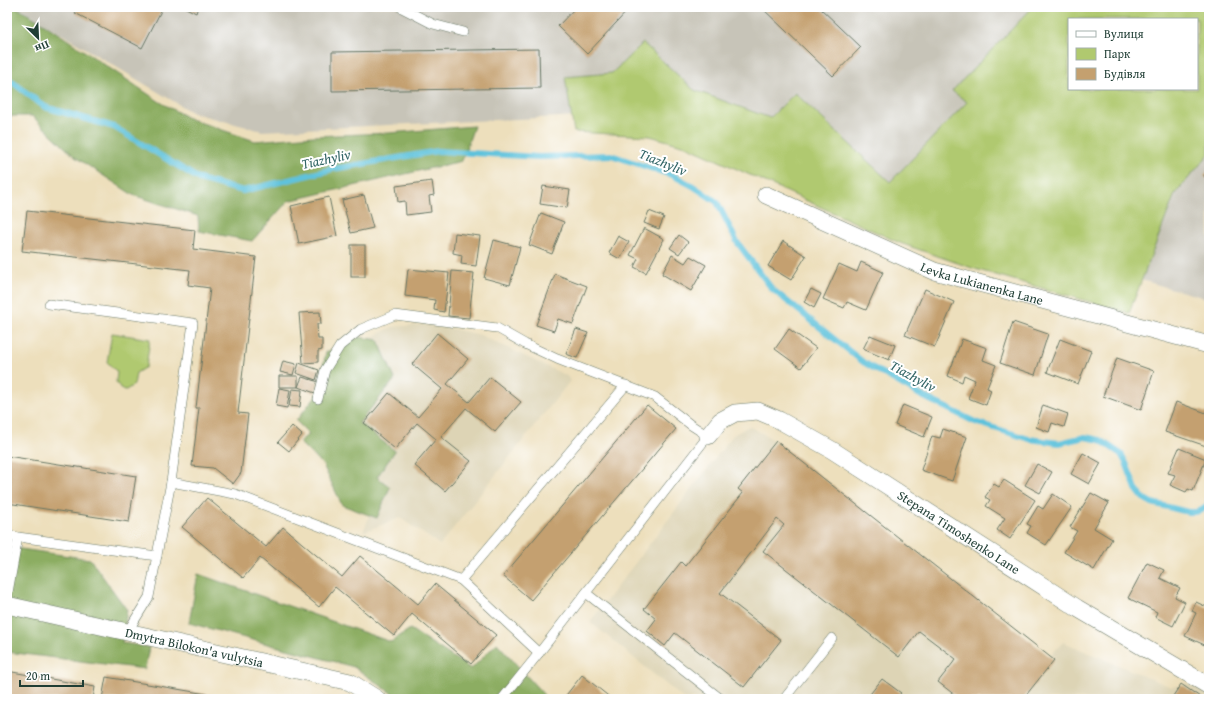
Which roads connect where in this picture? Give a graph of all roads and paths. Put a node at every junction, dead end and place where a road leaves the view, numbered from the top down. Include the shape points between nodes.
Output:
1 (400, 7) edge
2 (463, 32) dead end
3 (766, 195) dead end
4 (49, 304) dead end
5 (1209, 345) edge
6 (626, 385) junction
7 (318, 399) dead end
8 (708, 436) junction
9 (171, 482) junction
10 (7, 535) edge
11 (18, 537) junction
12 (157, 556) junction
13 (461, 580) junction
14 (586, 593) junction
15 (7, 598) edge
16 (7, 605) edge
17 (128, 632) junction
18 (832, 638) dead end
19 (539, 654) junction
20 (1209, 686) edge
21 (377, 699) edge
22 (502, 699) edge
23 (721, 699) edge
24 (784, 699) edge

1 - 2 lane via 433,24
3 - 5 street, Levka Lukianenka Lane via 934,271
4 - 9 lane via 193,323
6 - 7 lane via 557,359 497,328 395,315 361,329 340,346 326,370
6 - 8 lane via 654,397
6 - 13 lane
8 - 14 lane
8 - 20 street, Stepana Timoshenko Lane via 720,421 735,413 758,411 779,420 832,450 1077,608
9 - 12 lane
9 - 13 lane via 235,494
10 - 11 lane
11 - 12 lane
11 - 15 lane
12 - 17 lane via 149,597
13 - 19 lane
14 - 19 lane
14 - 23 lane
16 - 17 street, Dmytra Bilokon'a vulytsia
17 - 21 street, Dmytra Bilokon'a vulytsia via 350,682
18 - 24 lane
19 - 22 lane

